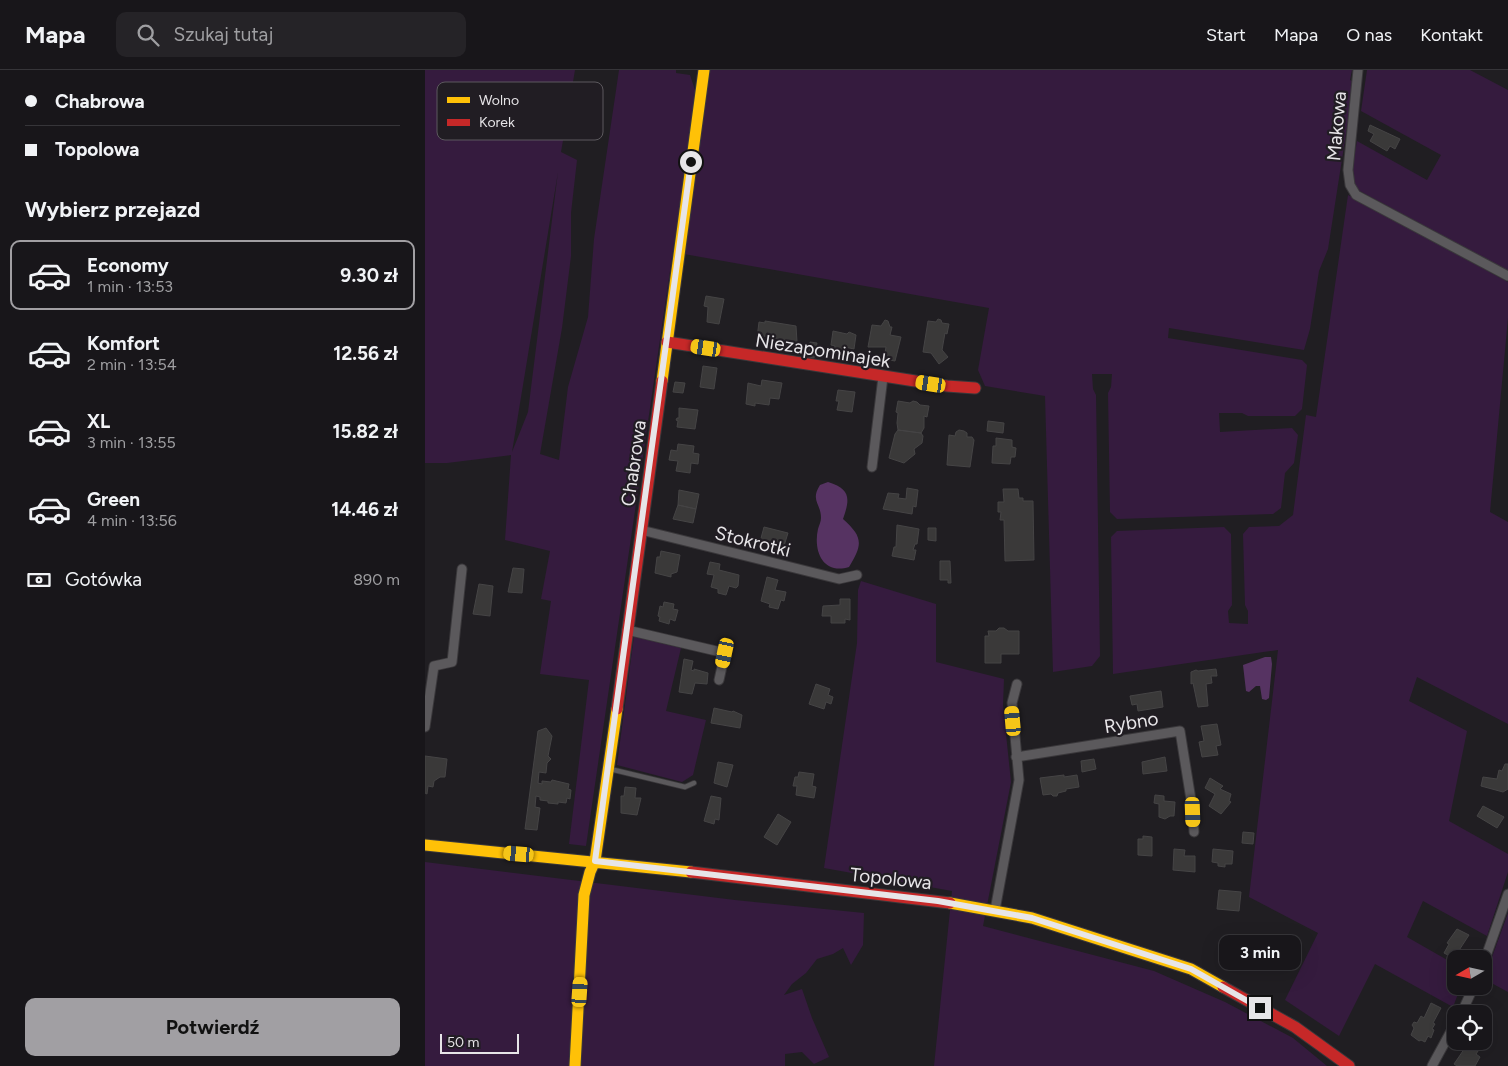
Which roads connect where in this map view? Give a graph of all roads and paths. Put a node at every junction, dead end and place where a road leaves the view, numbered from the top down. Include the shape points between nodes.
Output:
1 (704, 70) edge
2 (1358, 70) edge
3 (1508, 276) edge
4 (667, 342) junction
5 (883, 377) junction
6 (975, 388) dead end
7 (873, 466) dead end
8 (641, 530) junction
9 (462, 569) dead end
10 (857, 575) dead end
11 (627, 630) junction
12 (719, 680) dead end
13 (1017, 684) dead end
14 (425, 727) edge
15 (1017, 757) junction
16 (609, 768) junction
17 (694, 783) dead end
18 (1194, 832) dead end
19 (425, 845) edge
20 (595, 861) junction
21 (1508, 894) edge
22 (995, 910) junction
23 (1488, 950) edge
24 (1447, 1038) edge
25 (575, 1066) edge
26 (1349, 1066) edge
27 (1432, 1066) edge

1 - 4 street, Chabrowa
2 - 3 street, Makowa via 1348,170 1350,185 1356,195
4 - 5 street, Niezapominajek
4 - 8 street, Chabrowa
5 - 6 street, Niezapominajek
5 - 7 street
8 - 10 street, Stokrotki via 839,578
8 - 11 street, Chabrowa
9 - 14 street via 452,662 434,666
11 - 12 street via 725,653
11 - 16 street, Chabrowa
13 - 15 street via 1012,703
15 - 18 street, Rybno via 1180,731
15 - 22 street via 1019,780
16 - 17 lane via 685,787
16 - 20 street, Chabrowa
19 - 20 street, Topolowa
20 - 22 street, Topolowa
20 - 25 street, Chabrowa via 589,870 584,903
21 - 23 street
22 - 26 street, Topolowa via 1032,918 1191,969 1295,1027
24 - 27 street

